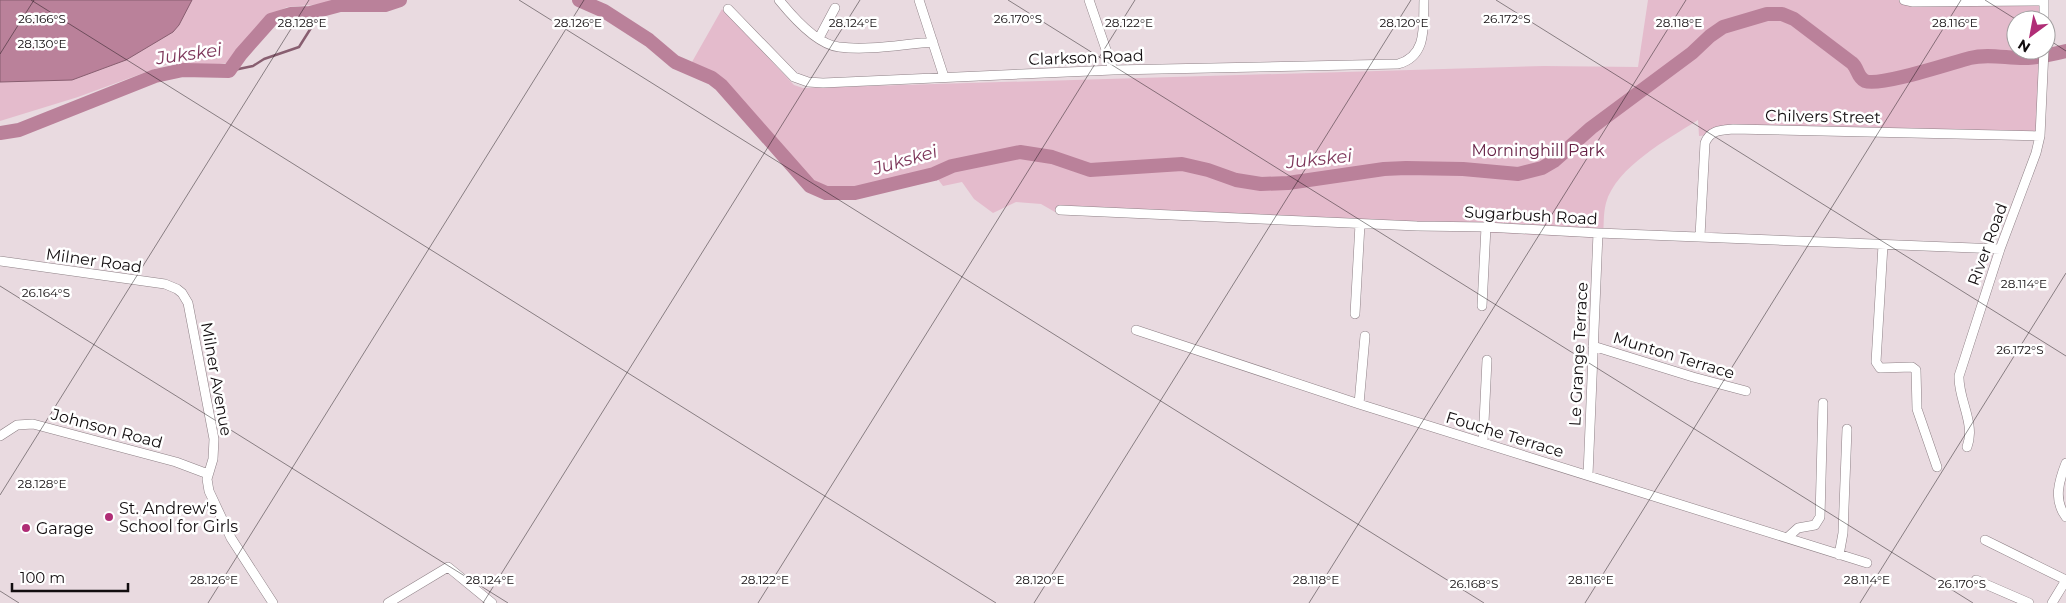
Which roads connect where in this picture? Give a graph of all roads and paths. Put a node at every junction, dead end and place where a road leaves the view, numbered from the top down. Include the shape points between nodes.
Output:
1 (779, 0) edge
2 (919, 0) edge
3 (1088, 0) edge
4 (1424, 0) edge
5 (1904, 0) edge
6 (2044, 1) edge
7 (835, 8) dead end
8 (728, 9) dead end
9 (819, 38) junction
10 (933, 42) junction
11 (2043, 60) edge
12 (1113, 70) junction
13 (944, 77) junction
14 (2040, 136) junction
15 (1060, 210) dead end
16 (1360, 224) junction
17 (1486, 227) junction
18 (1598, 233) junction
19 (1700, 236) junction
20 (1882, 245) junction
21 (2000, 249) junction
22 (0, 261) edge
23 (182, 293) joint
24 (1482, 306) dead end
25 (1355, 314) dead end
26 (1136, 330) dead end
27 (1365, 336) dead end
28 (1593, 346) junction
29 (1487, 360) dead end
30 (1746, 391) dead end
31 (1823, 403) dead end
32 (1359, 404) junction
33 (1847, 429) dead end
34 (0, 436) edge
35 (1483, 443) junction
36 (1967, 447) dead end
37 (2066, 463) edge
38 (1937, 467) dead end
39 (208, 474) junction
40 (1588, 475) junction
41 (2066, 517) edge
42 (1787, 538) junction
43 (1985, 540) dead end
44 (1839, 555) junction
45 (1866, 563) dead end
46 (1976, 580) dead end
47 (273, 603) edge
48 (388, 603) edge
49 (492, 603) edge
50 (2029, 603) edge
51 (2052, 603) edge

1 - 9 street via 793,17
2 - 10 street
3 - 12 street
4 - 12 street, Clarkson Road via 1421,45 1410,59 1398,64
5 - 6 street
7 - 9 street
8 - 13 street, Clarkson Road via 788,72 802,81 823,83
9 - 10 street via 838,47 894,47
10 - 13 street
11 - 14 street, River Road
12 - 13 street, Clarkson Road
14 - 19 street, Chilvers Street via 1718,130 1705,142
14 - 21 street, River Road
15 - 16 street, Sugarbush Road
16 - 17 street, Sugarbush Road
16 - 25 street
17 - 18 street, Sugarbush Road
17 - 24 street
18 - 19 street, Sugarbush Road
18 - 28 street, Le Grange Terrace
19 - 20 street, Sugarbush Road
20 - 21 street, Sugarbush Road
20 - 38 street via 1876,362 1880,368 1912,367 1916,370 1917,409
21 - 36 street, River Road via 1959,376 1970,434
22 - 23 street, Milner Road via 165,284
23 - 39 street, Milner Avenue via 188,303 214,439 214,460
26 - 32 street, Fouche Terrace
27 - 32 street
28 - 30 street, Munton Terrace
28 - 40 street, Le Grange Terrace
29 - 35 street
31 - 42 street via 1820,517 1815,525 1798,528
32 - 35 street, Fouche Terrace
33 - 44 street via 1843,533
34 - 39 street, Johnson Road via 17,425 33,424 176,462
35 - 40 street, Fouche Terrace
37 - 41 street via 2058,492
39 - 47 street, Milner Avenue via 209,491 222,522
40 - 42 street, Fouche Terrace
42 - 44 street, Fouche Terrace
43 - 51 street via 2066,580
44 - 45 street, Fouche Terrace
46 - 50 street
48 - 49 street via 448,567

